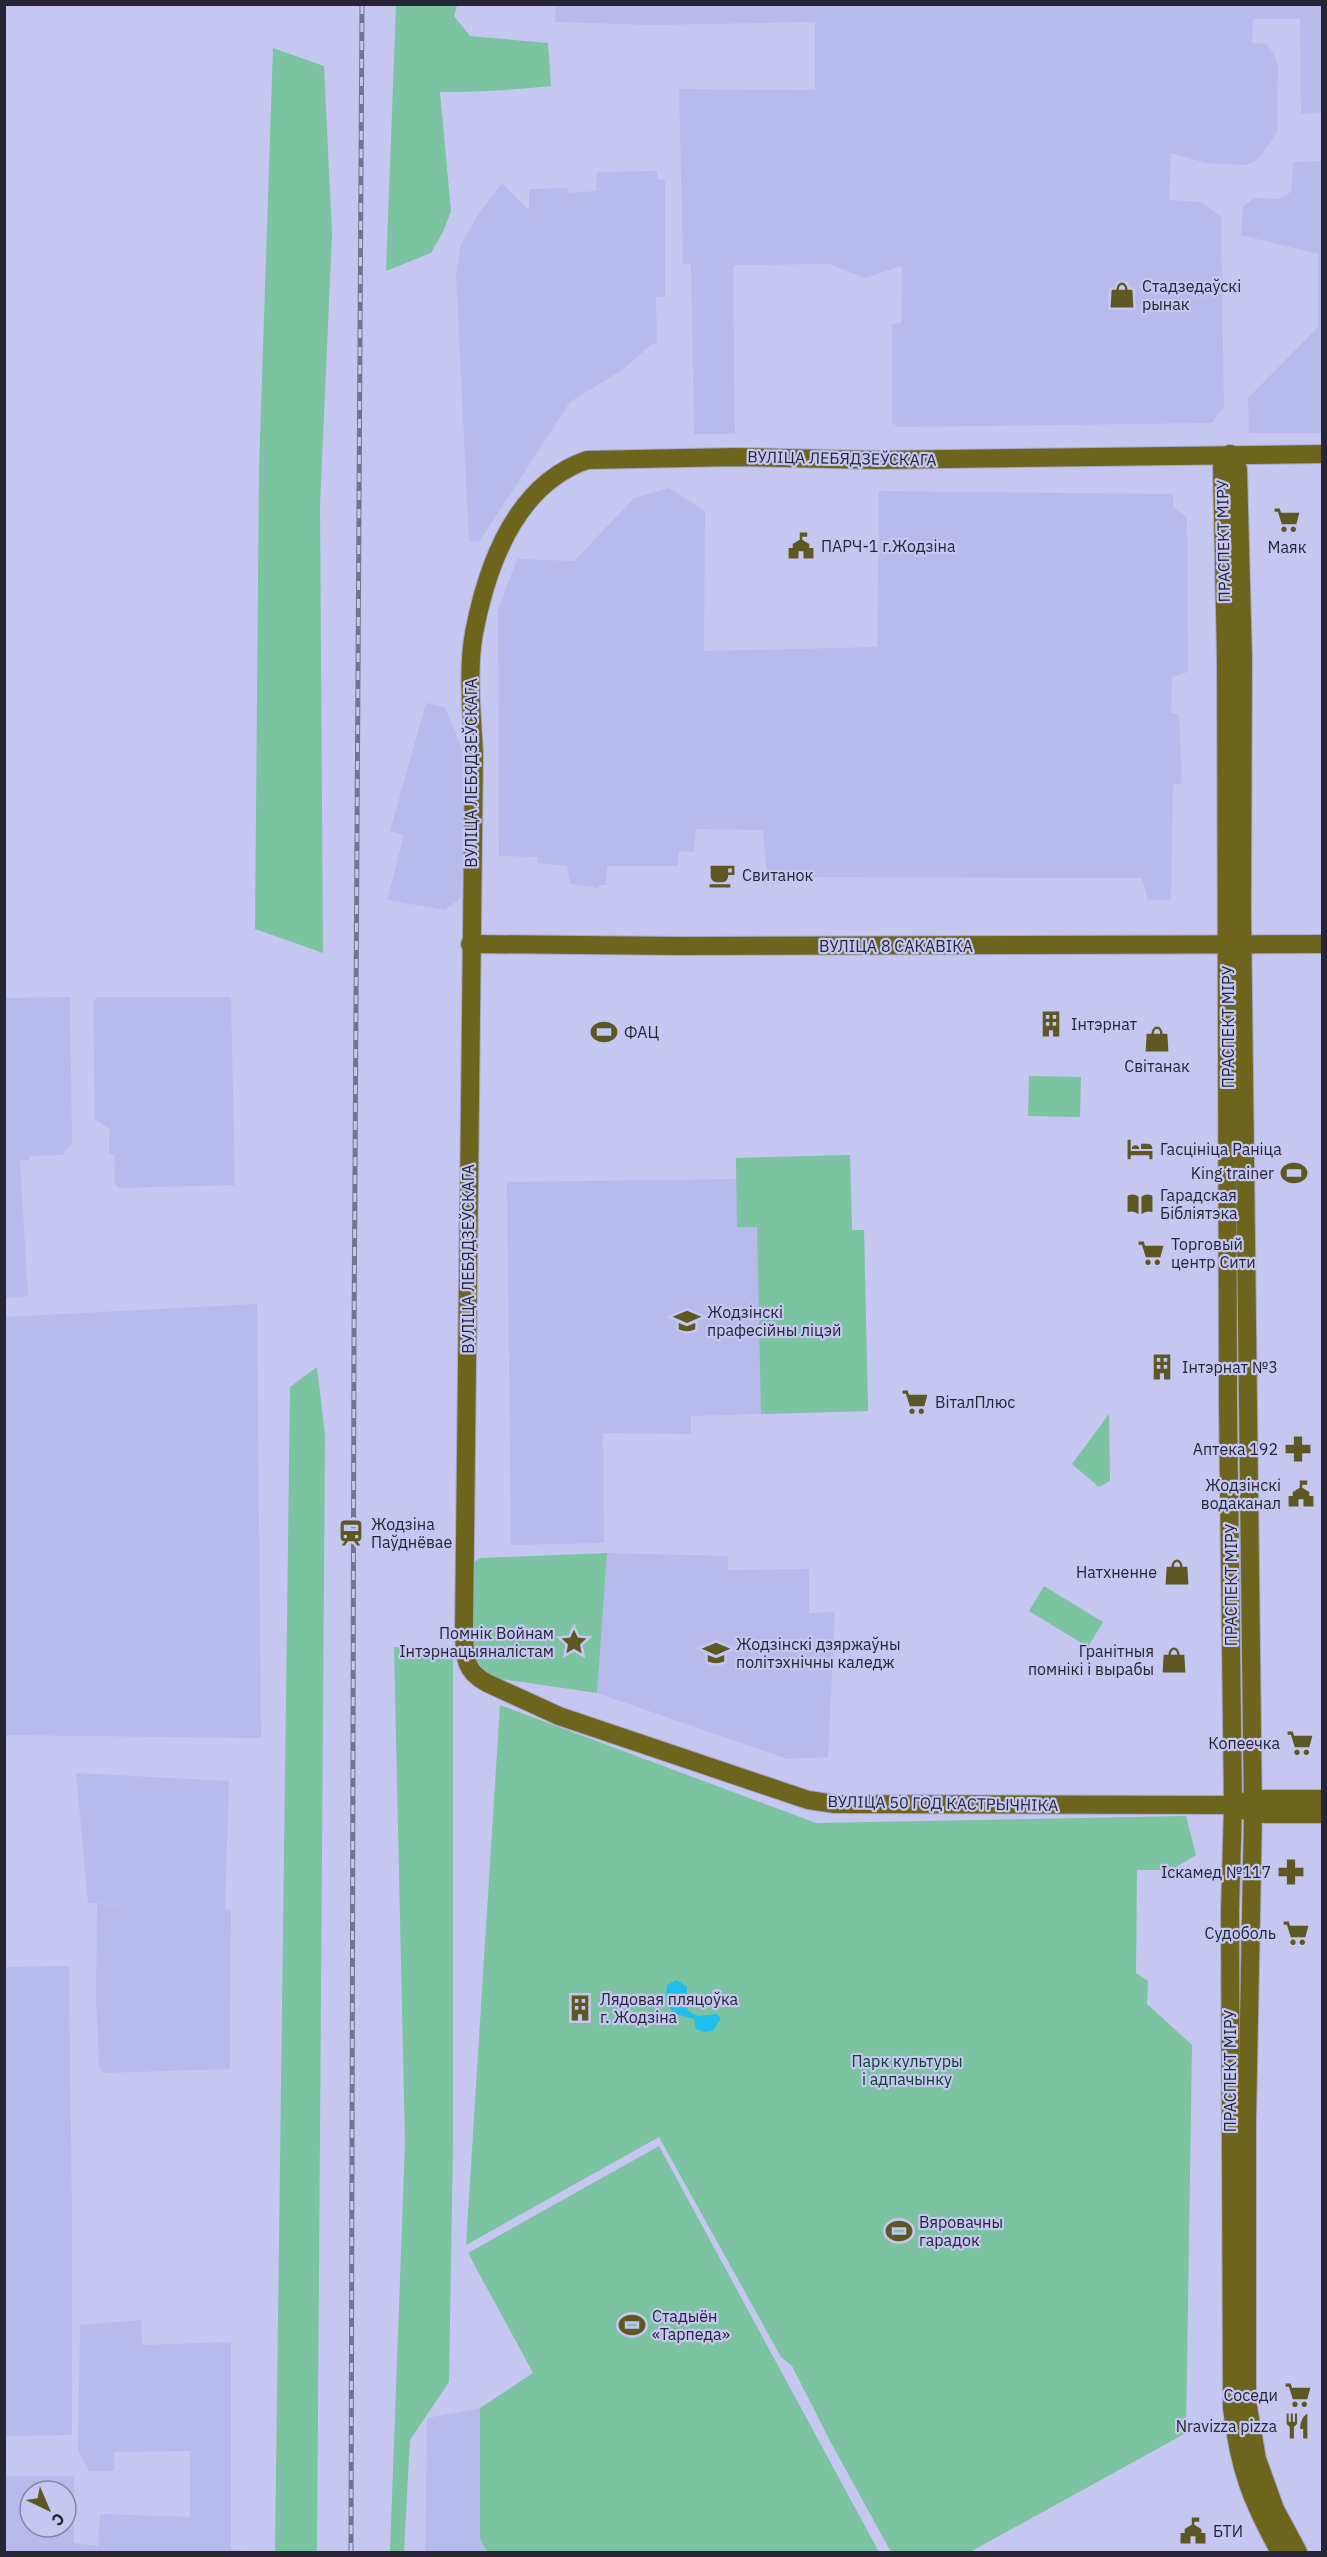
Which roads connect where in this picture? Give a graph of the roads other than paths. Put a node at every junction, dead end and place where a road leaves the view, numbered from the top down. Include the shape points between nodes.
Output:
1 (1230, 454) junction
2 (1323, 454) edge
3 (470, 944) junction
4 (1323, 944) edge
5 (1236, 946) junction
6 (1239, 1462) junction
7 (559, 1716) joint
8 (1323, 1799) edge
9 (1233, 1805) junction
10 (1253, 1806) junction
11 (1323, 1814) edge
12 (1239, 2114) junction
13 (1280, 2553) edge
14 (1298, 2553) edge

1 - 2 main road, ВУЛІЦА ЛЕБЯДЗЕЎСКАГА
1 - 3 main road, ВУЛІЦА ЛЕБЯДЗЕЎСКАГА via 875,460 608,459 587,460 557,474 528,502 501,541 474,634
1 - 5 main road, ПРАСПЕКТ МІРУ via 1222,467 1234,688
3 - 5 main road, ВУЛІЦА 8 САКАВІКА
3 - 7 main road, ВУЛІЦА ЛЕБЯДЗЕЎСКАГА via 466,1658 476,1677
4 - 5 main road, ВУЛІЦА 8 САКАВІКА
5 - 6 main road, ПРАСПЕКТ МІРУ
6 - 9 main road, ПРАСПЕКТ МІРУ
6 - 10 main road, ПРАСПЕКТ МІРУ
7 - 9 main road, ВУЛІЦА 50 ГОД КАСТРЫЧНІКА via 808,1800 835,1804
8 - 10 main road, ВУЛІЦА 50 ГОД КАСТРЫЧНІКА
9 - 10 main road, ВУЛІЦА 50 ГОД КАСТРЫЧНІКА
9 - 12 main road, ПРАСПЕКТ МІРУ via 1230,1911
10 - 11 main road, ВУЛІЦА 50 ГОД КАСТРЫЧНІКА
10 - 12 main road, ПРАСПЕКТ МІРУ
12 - 13 main road, ПРАСПЕКТ МІРУ via 1232,2408 1241,2467 1260,2517
12 - 14 main road, ПРАСПЕКТ МІРУ via 1251,2434 1275,2509

